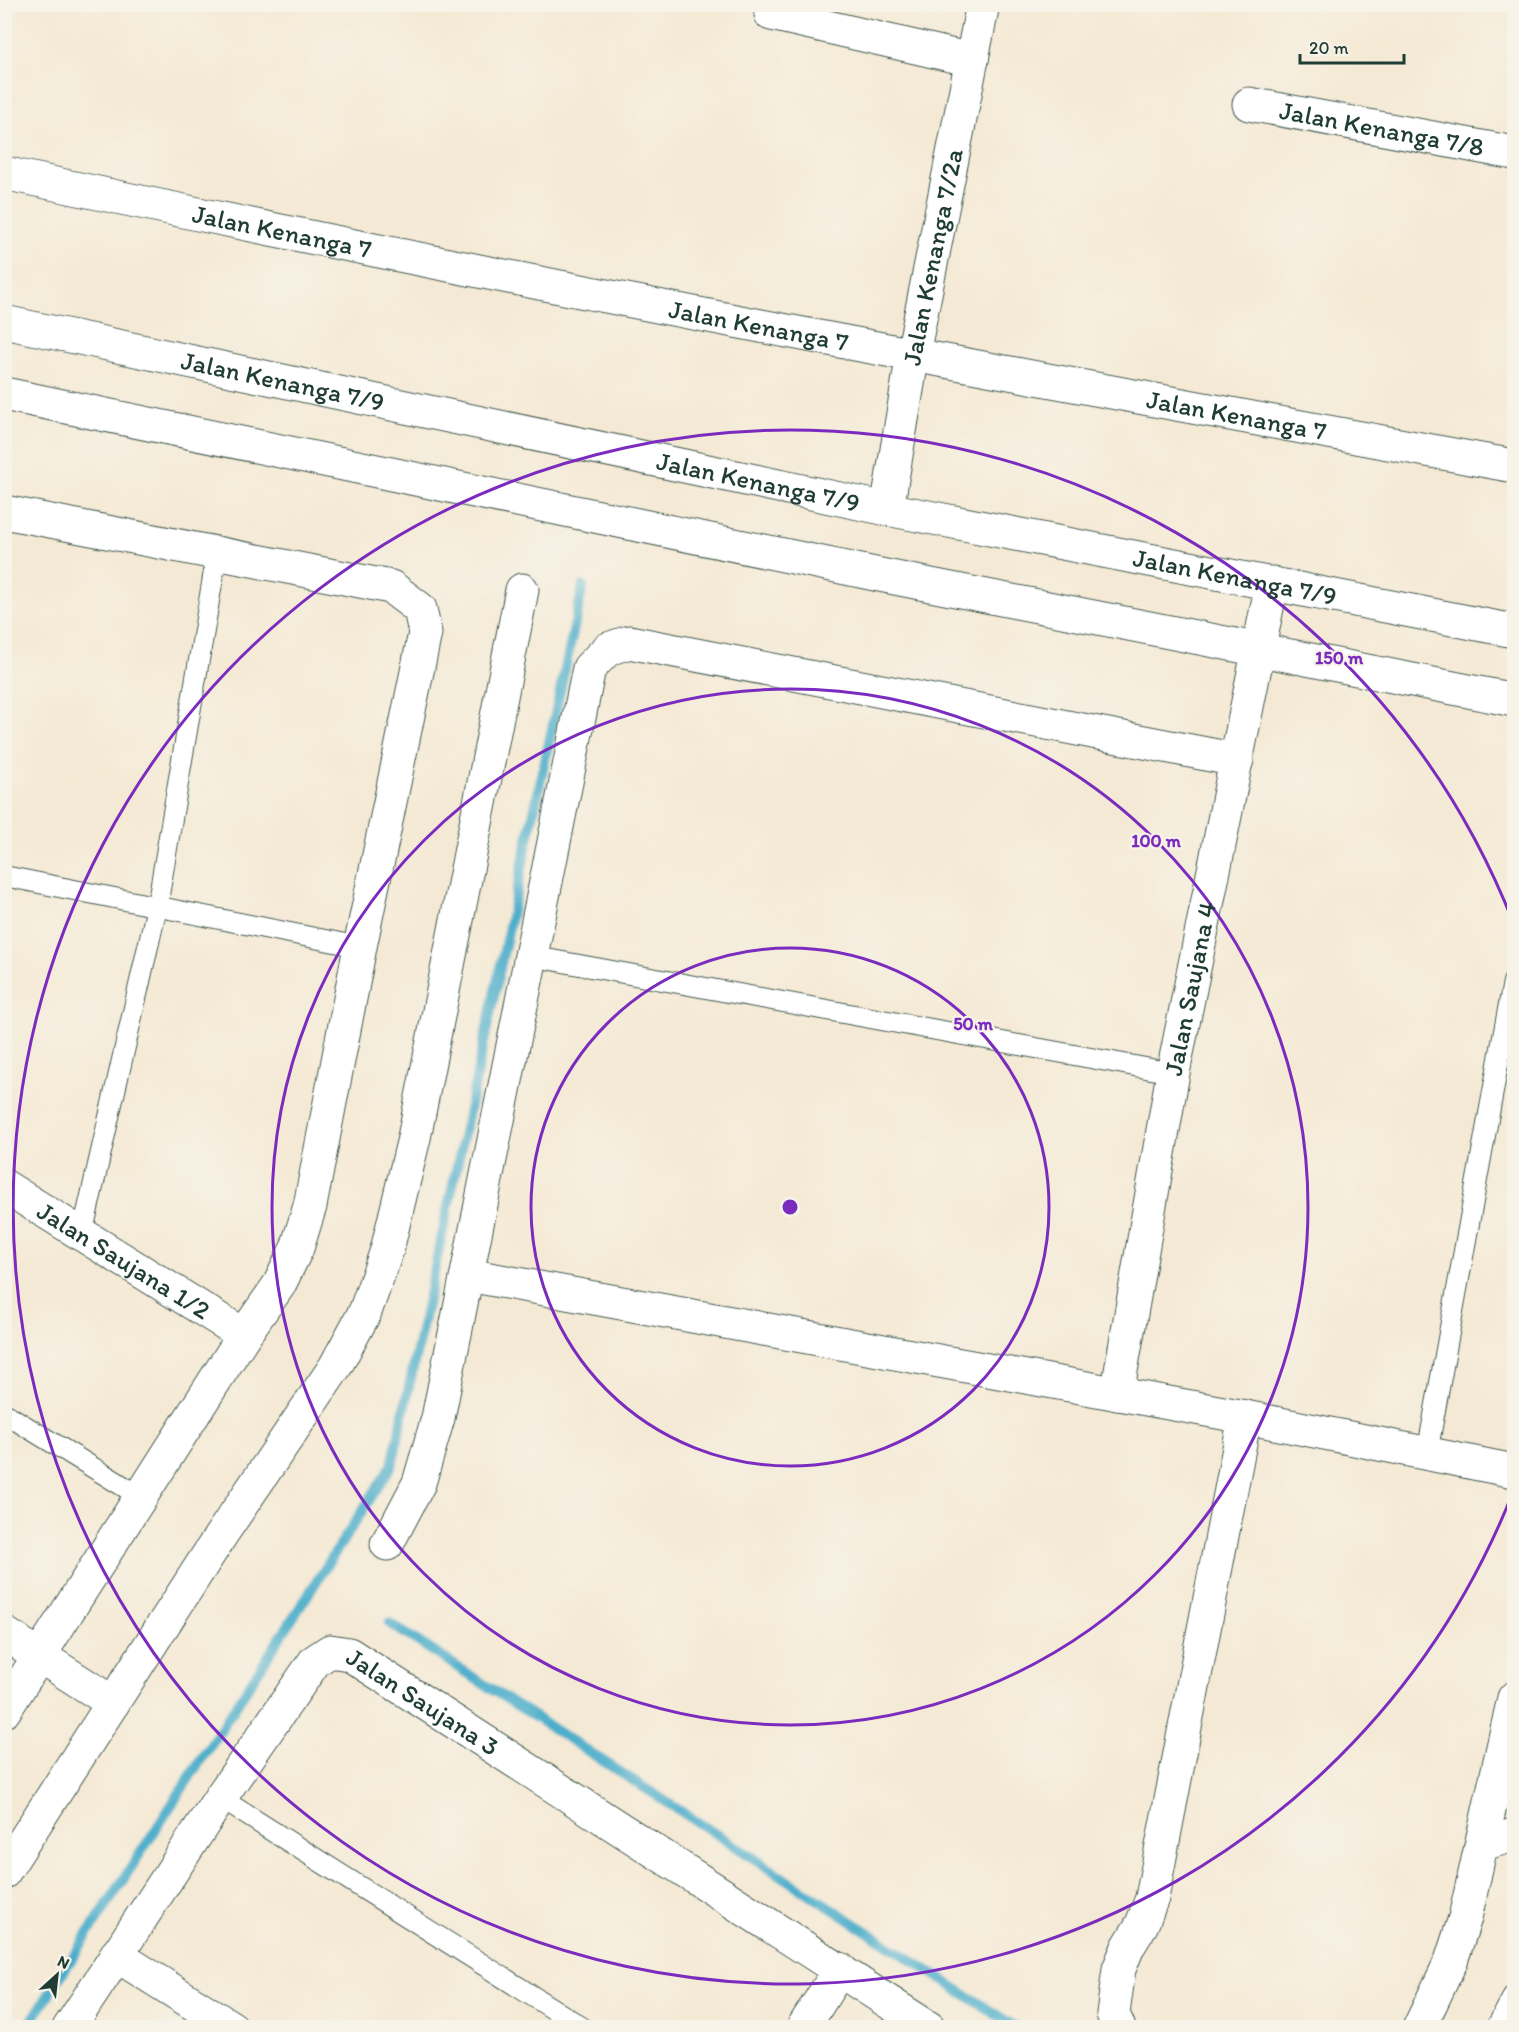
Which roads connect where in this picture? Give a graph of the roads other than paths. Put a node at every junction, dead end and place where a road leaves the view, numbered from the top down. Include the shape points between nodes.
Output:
1 (983, 4) edge
2 (771, 14) dead end
3 (972, 60) junction
4 (1249, 104) dead end
5 (1515, 153) edge
6 (4, 172) edge
7 (4, 322) edge
8 (913, 354) junction
9 (4, 394) edge
10 (1515, 466) edge
11 (888, 509) junction
12 (5, 517) edge
13 (217, 554) junction
14 (1272, 583) junction
15 (522, 590) dead end
16 (1515, 631) edge
17 (1260, 650) junction
18 (1515, 700) edge
19 (1236, 760) junction
20 (4, 876) edge
21 (157, 907) junction
22 (360, 948) junction
23 (530, 956) junction
24 (1513, 982) dead end
25 (1173, 1072) junction
26 (4, 1186) edge
27 (82, 1235) junction
28 (468, 1275) junction
29 (244, 1335) junction
30 (1117, 1394) junction
31 (4, 1413) edge
32 (1245, 1417) junction
33 (1427, 1454) junction
34 (1515, 1471) edge
35 (141, 1497) junction
36 (387, 1544) dead end
37 (4, 1633) edge
38 (41, 1656) junction
39 (1515, 1698) edge
40 (113, 1703) junction
41 (4, 1711) edge
42 (220, 1798) junction
43 (1515, 1835) edge
44 (1482, 1844) junction
45 (4, 1872) edge
46 (116, 1955) junction
47 (840, 1969) junction
48 (1515, 1995) edge
49 (69, 2028) edge
50 (232, 2028) edge
51 (583, 2028) edge
52 (803, 2028) edge
53 (929, 2028) edge
54 (1119, 2028) edge
55 (1419, 2028) edge
56 (1496, 2028) edge

1 - 3 street, Jalan Kenanga 7/2a
2 - 3 street
3 - 8 street, Jalan Kenanga 7/2a
4 - 5 street, Jalan Kenanga 7/8
6 - 8 street, Jalan Kenanga 7 via 241,224
7 - 11 street, Jalan Kenanga 7/9
8 - 10 street, Jalan Kenanga 7
8 - 11 street, Jalan Kenanga 7/2a
9 - 17 street
11 - 14 street, Jalan Kenanga 7/9
12 - 13 street
13 - 21 lane
13 - 22 street via 391,587 420,609 425,633
14 - 16 street, Jalan Kenanga 7/9
14 - 17 street, Jalan Saujana 4
15 - 40 street via 414,1138 387,1251 365,1312 335,1367
17 - 18 street
17 - 19 street, Jalan Saujana 4
19 - 23 street via 629,642 608,649 590,668
19 - 25 street, Jalan Saujana 4
20 - 21 lane
21 - 22 lane
21 - 27 lane
22 - 29 street via 310,1206 297,1248 279,1285
23 - 25 lane
23 - 28 street
24 - 33 lane
25 - 30 street, Jalan Saujana 4
26 - 27 street, Jalan Saujana 1/2
27 - 29 street, Jalan Saujana 1/2
28 - 30 street
28 - 36 street via 432,1440 419,1483
29 - 35 street
30 - 32 street
31 - 35 lane
32 - 33 street
32 - 54 street via 1152,1898 1119,1969 1113,2014
33 - 34 street
35 - 38 street
37 - 38 street
38 - 40 street
38 - 41 street
39 - 44 street
40 - 45 street
42 - 46 street, Jalan Saujana 3
42 - 47 street, Jalan Saujana 3 via 315,1661 330,1651 349,1654
42 - 51 lane
43 - 44 street
44 - 55 street via 1451,1961
46 - 49 street, Jalan Saujana 3
46 - 50 street
47 - 52 street
47 - 53 street, Jalan Saujana 3
48 - 56 lane

